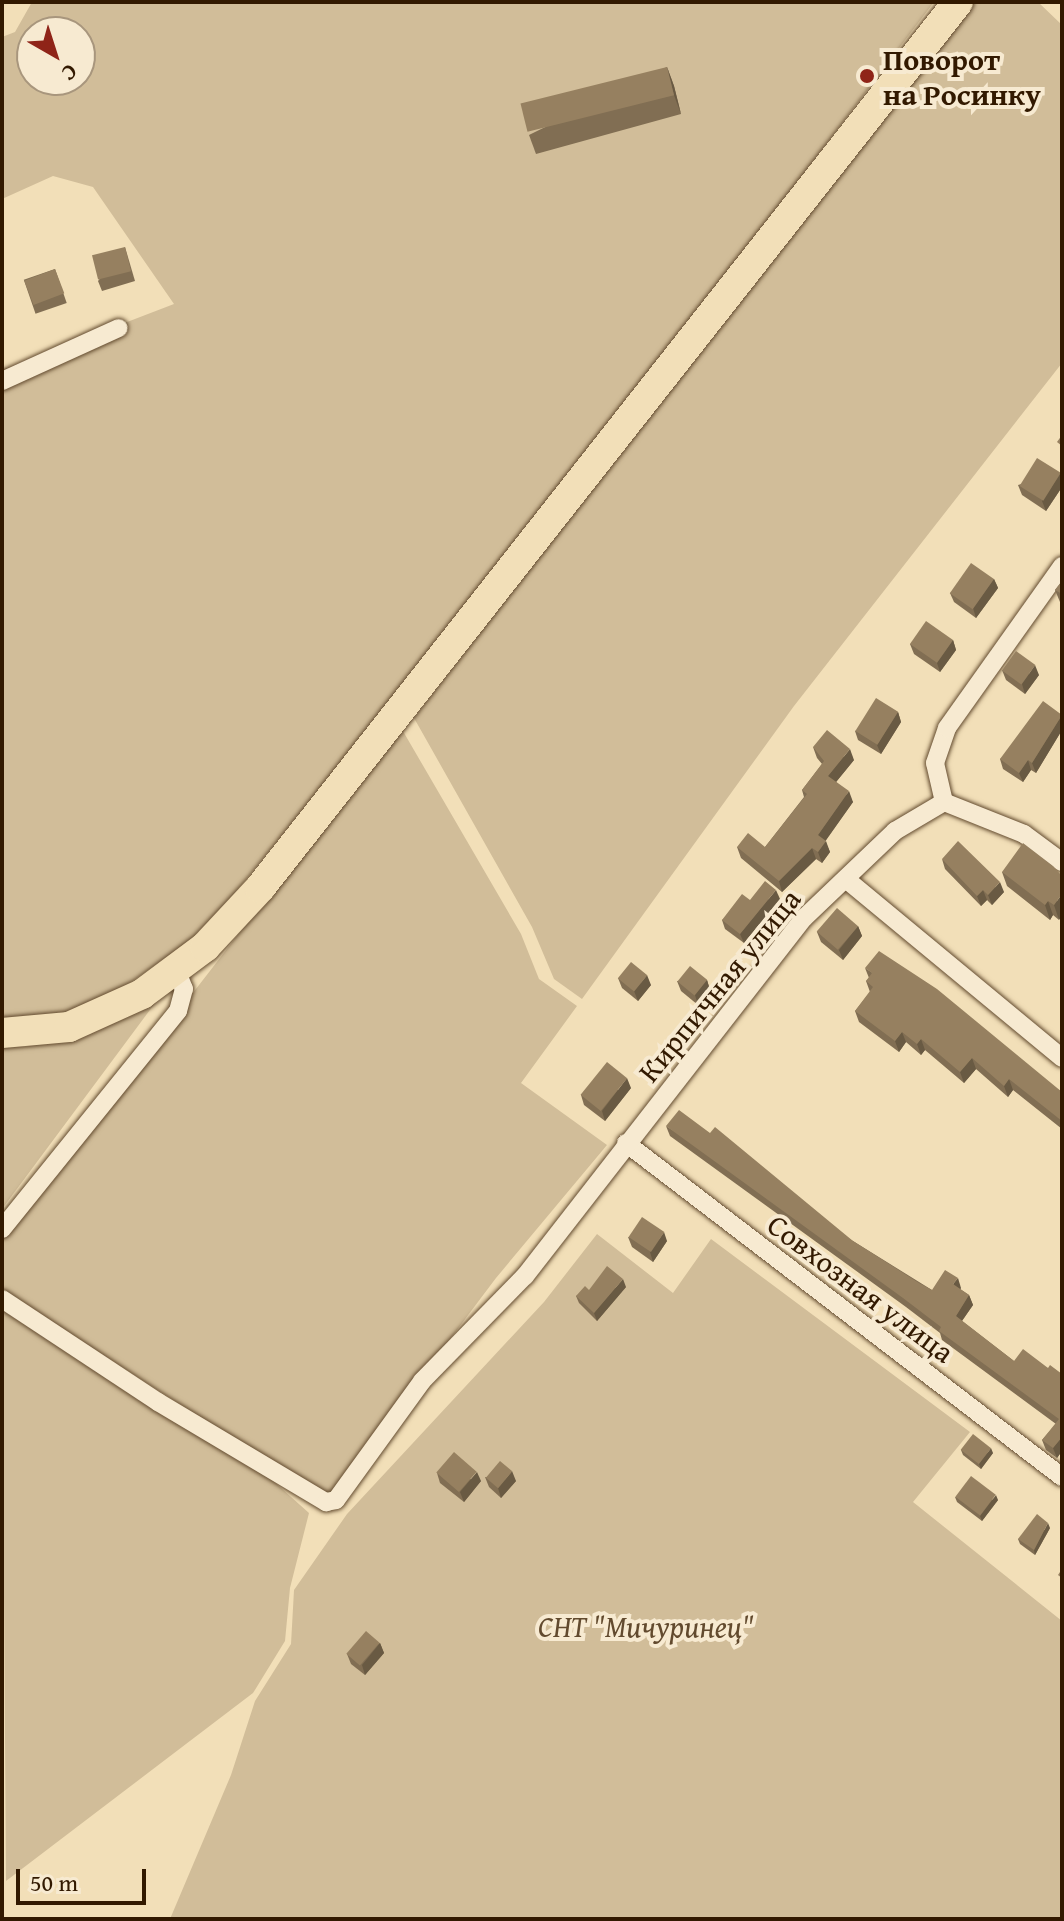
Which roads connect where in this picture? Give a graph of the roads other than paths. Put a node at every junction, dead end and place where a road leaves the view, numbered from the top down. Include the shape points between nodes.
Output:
1 (958, 2) edge
2 (119, 328) dead end
3 (2, 381) edge
4 (1062, 566) edge
5 (944, 802) junction
6 (1062, 862) edge
7 (847, 880) junction
8 (177, 972) junction
9 (2, 1033) edge
10 (1062, 1058) edge
11 (626, 1143) junction
12 (2, 1229) edge
13 (2, 1299) edge
14 (1062, 1477) edge

1 - 8 main road via 412,702 260,888
2 - 3 street
4 - 5 street via 947,728 935,763
5 - 6 street via 1024,834
5 - 7 street, Кирпичная улица via 895,831
7 - 10 street
7 - 11 street, Кирпичная улица via 804,918
8 - 9 main road via 69,1027
8 - 12 street via 184,989 178,1011
11 - 13 street, Кирпичная улица via 525,1276 422,1381 344,1492 331,1502 158,1402
11 - 14 street, Совхозная улица

